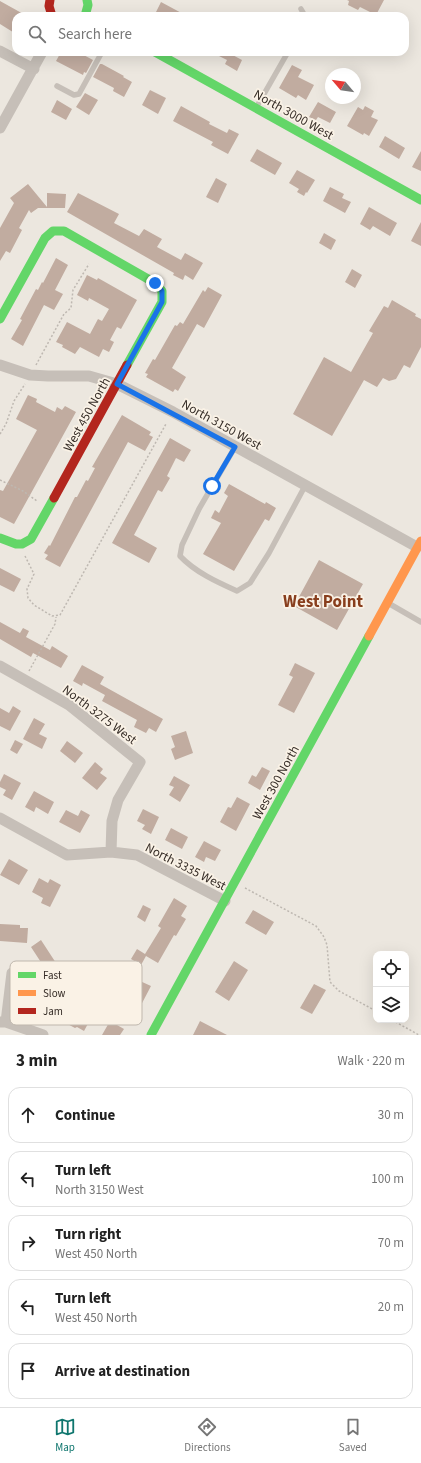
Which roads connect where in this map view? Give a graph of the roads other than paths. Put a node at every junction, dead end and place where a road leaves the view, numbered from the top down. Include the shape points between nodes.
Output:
1 (47, 2) edge
2 (301, 9) dead end
3 (51, 12) edge
4 (302, 12) edge
5 (0, 51) edge
6 (40, 56) edge
7 (100, 56) edge
8 (162, 56) edge
9 (286, 56) edge
10 (34, 69) junction
11 (57, 86) dead end
12 (256, 108) junction
13 (0, 128) edge
14 (421, 200) edge
15 (0, 319) edge
16 (0, 365) edge
17 (117, 384) junction
18 (235, 447) junction
19 (305, 486) junction
20 (0, 538) edge
21 (419, 544) edge
22 (388, 602) junction
23 (421, 622) edge
24 (0, 666) edge
25 (0, 818) edge
26 (111, 852) junction
27 (225, 901) junction
28 (10, 984) edge
29 (3, 1022) edge
30 (12, 1025) edge
31 (42, 1035) edge
32 (151, 1035) edge

1 - 3 main road
2 - 4 lane
5 - 10 street
6 - 10 street
7 - 11 lane via 79,94 74,95
8 - 12 main road, North 3000 West
9 - 12 lane
10 - 13 street
12 - 14 main road, North 3000 West
15 - 17 main road, West 450 North via 45,238 53,231 64,231 155,283 162,291 162,302
16 - 17 street, North 3150 West via 30,375 89,376
17 - 18 street, North 3150 West
17 - 20 main road, West 450 North via 31,539 23,544 12,545
18 - 19 street, North 3150 West
18 - 19 lane via 199,509 182,545 180,556 189,565 222,584 237,591 250,583
19 - 21 street, North 3150 West
21 - 22 main road, West 300 North
22 - 23 lane
22 - 27 main road, West 300 North
24 - 26 street, North 3275 West via 69,705 140,762 118,800 112,821
25 - 26 street, North 3335 West via 67,855
26 - 27 street, North 3335 West via 137,855
27 - 32 main road, West 300 North
28 - 29 street
30 - 31 street

